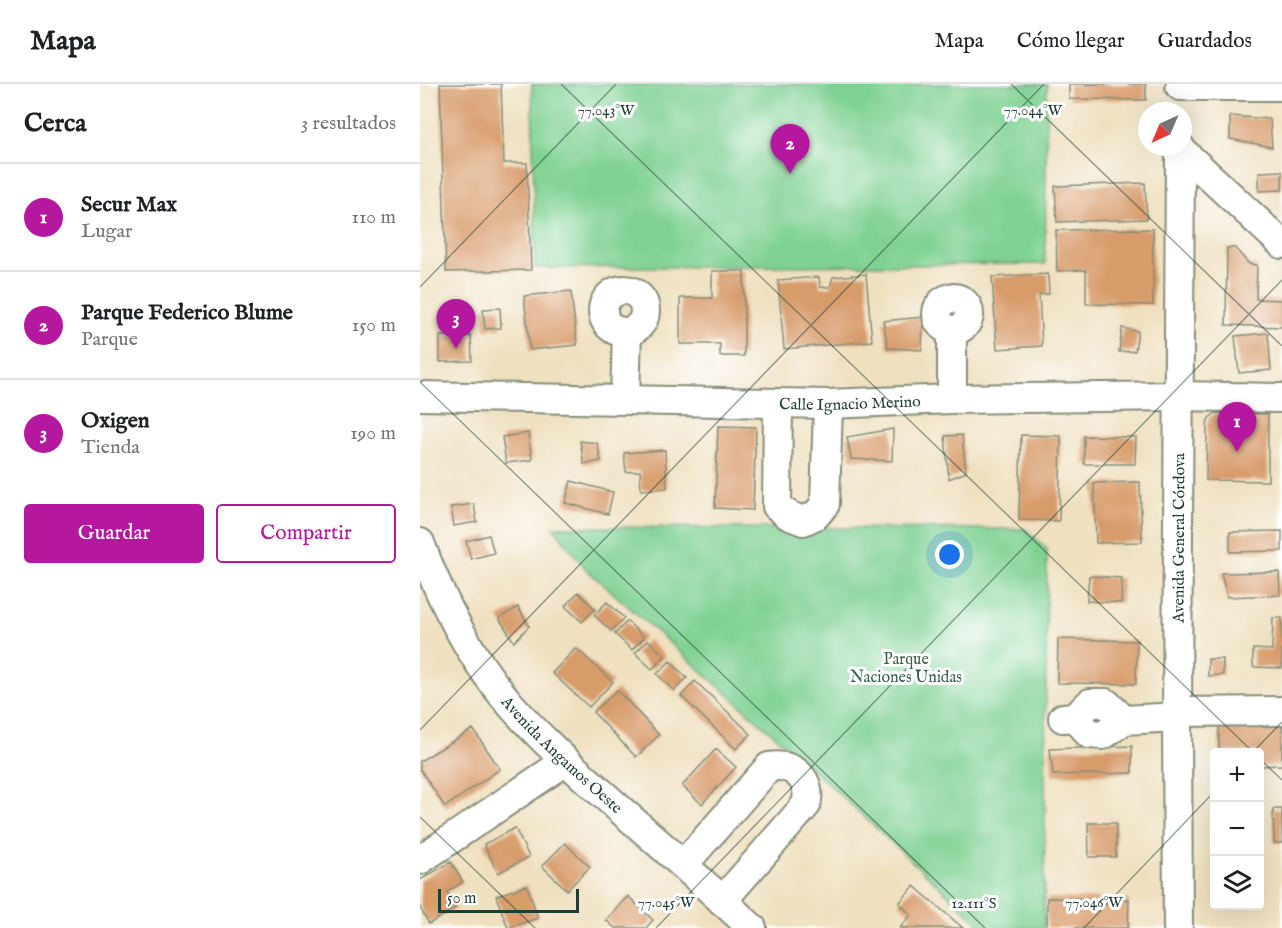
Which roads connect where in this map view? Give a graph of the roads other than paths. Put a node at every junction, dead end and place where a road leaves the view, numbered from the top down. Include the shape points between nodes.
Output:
1 (1282, 86) edge
2 (1180, 94) edge
3 (1180, 156) edge
4 (1188, 156) edge
5 (1282, 244) edge
6 (952, 330) dead end
7 (627, 332) dead end
8 (420, 396) edge
9 (1179, 396) junction
10 (1282, 398) edge
11 (626, 399) junction
12 (952, 399) junction
13 (778, 403) junction
14 (828, 404) junction
15 (423, 560) edge
16 (1282, 711) edge
17 (1177, 715) junction
18 (1070, 718) dead end
19 (566, 761) junction
20 (420, 860) edge
21 (683, 865) junction
22 (723, 901) junction
23 (752, 928) edge
24 (1178, 928) edge

1 - 2 street
3 - 9 street, Avenida General Córdova
4 - 5 street
6 - 12 street
7 - 11 street
8 - 11 street, Calle Ignacio Merino
9 - 10 street, Calle Ignacio Merino
9 - 12 street, Calle Ignacio Merino
9 - 17 street, Avenida General Córdova
11 - 13 street, Calle Ignacio Merino
12 - 14 street, Calle Ignacio Merino
13 - 14 street, Calle Ignacio Merino
13 - 14 street via 777,506 803,521 816,515 825,504
15 - 19 street, Avenida Angamos Oeste via 481,663 510,704
16 - 17 street
17 - 18 street via 1124,720 1103,735 1089,734
17 - 24 street, Avenida General Córdova
19 - 20 street
19 - 21 street, Avenida Angamos Oeste
21 - 22 street, Avenida Angamos Oeste
21 - 22 street via 769,767 787,766 796,772 807,788 806,805
22 - 23 street, Avenida Angamos Oeste

